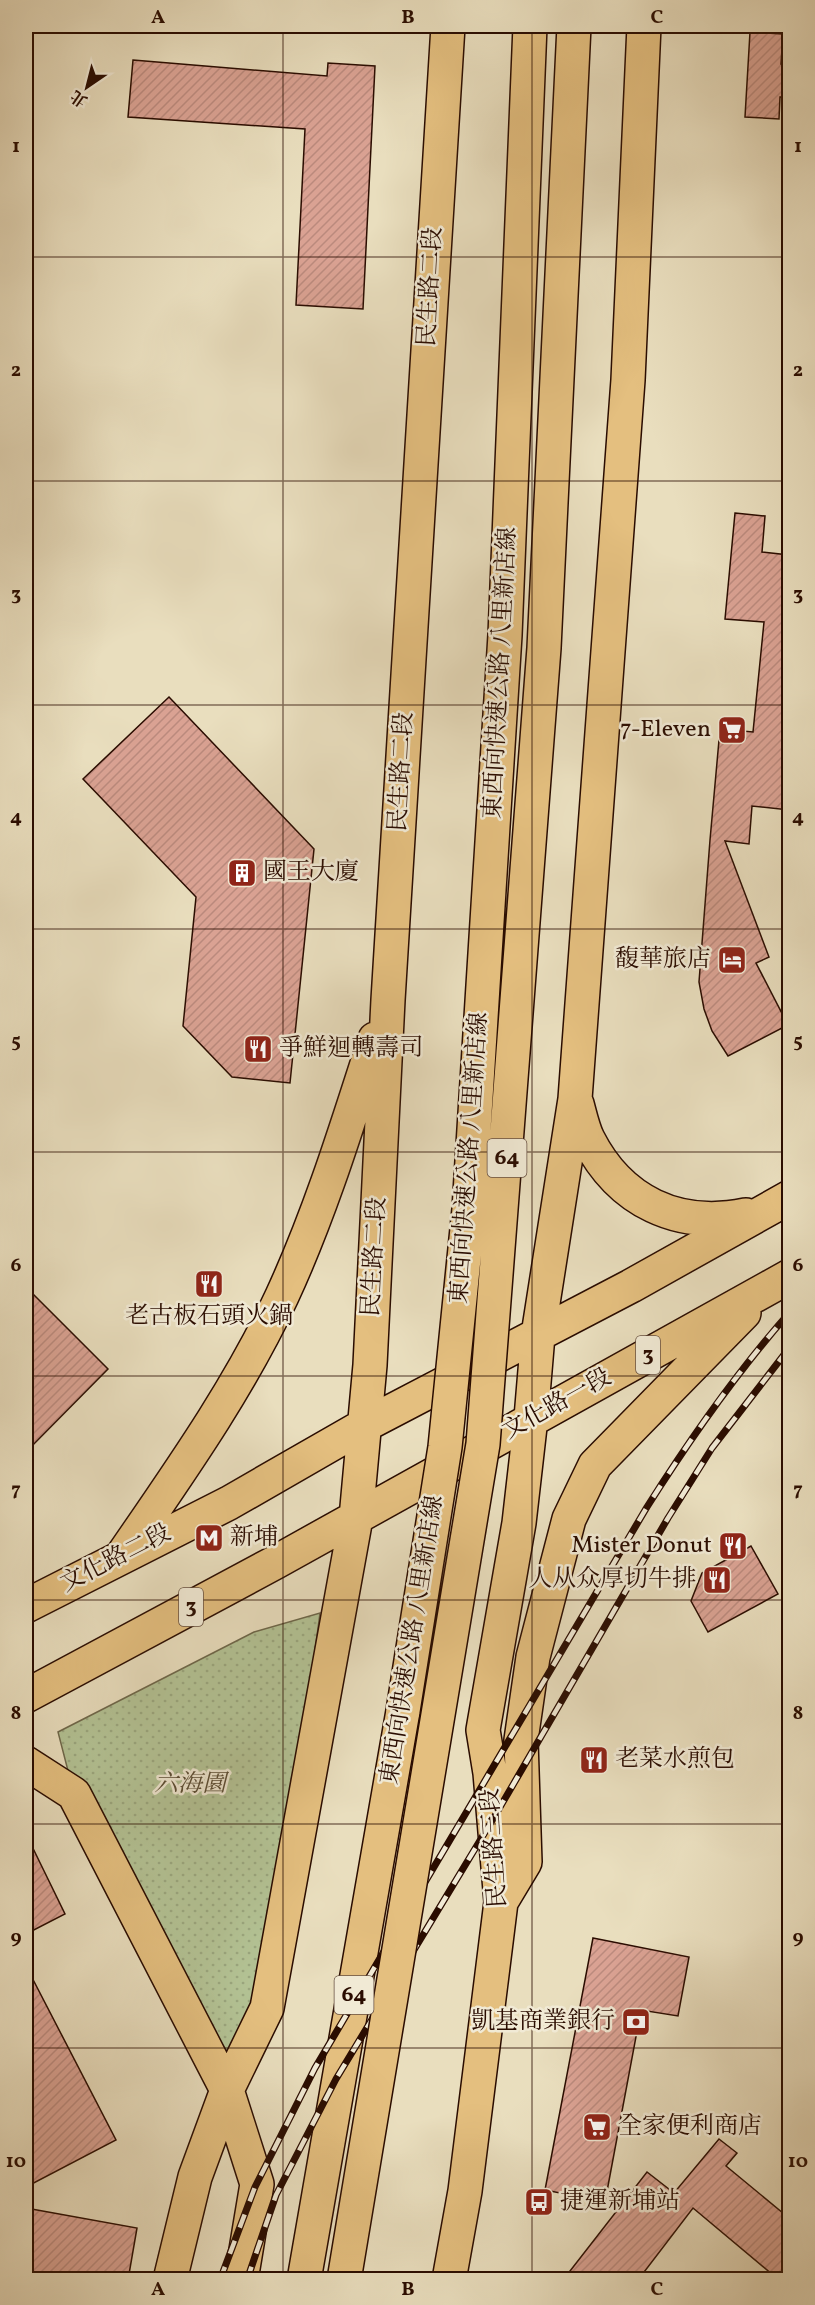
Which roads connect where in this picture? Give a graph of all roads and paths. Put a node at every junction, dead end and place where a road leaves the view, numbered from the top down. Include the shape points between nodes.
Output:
1 (448, 26) edge
2 (467, 26) edge
3 (530, 26) edge
4 (574, 26) edge
5 (644, 26) edge
6 (444, 62) junction
7 (388, 1000) junction
8 (575, 1099) junction
9 (789, 1197) edge
10 (759, 1213) junction
11 (777, 1284) edge
12 (538, 1335) junction
13 (531, 1418) junction
14 (363, 1426) junction
15 (356, 1518) junction
16 (123, 1554) junction
17 (26, 1606) edge
18 (26, 1696) edge
19 (26, 1763) edge
20 (501, 1902) junction
21 (227, 2090) junction
22 (170, 2280) edge
23 (241, 2280) edge
24 (304, 2280) edge
25 (344, 2280) edge
26 (449, 2280) edge

1 - 6 main road, 民生路二段
2 - 6 main road
3 - 24 main road, 東西向快速公路 八里新店線 / 64, bridge via 505,634 469,1209 445,1447
4 - 25 main road, 東西向快速公路 八里新店線 / 64, bridge via 544,648 483,1444
5 - 8 main road via 628,380
6 - 7 main road, 民生路二段
7 - 14 main road, 民生路二段 via 370,1365
7 - 16 main road via 325,1191 282,1297 229,1397
8 - 10 main road via 587,1138 604,1164 641,1199 665,1213 720,1220
8 - 12 main road
9 - 10 main road
10 - 12 main road
11 - 13 main road, 文化路一段 / 3
11 - 20 main road via 595,1465 569,1519 533,1657 521,1740 525,1862
12 - 13 main road
12 - 14 main road
13 - 15 main road, 文化路一段 / 3
13 - 20 main road, 民生路三段 via 519,1523 483,1730
14 - 15 main road, 民生路二段
14 - 16 main road, 文化路二段 via 229,1503
15 - 18 main road, 3
15 - 21 main road via 267,2008
16 - 17 main road, 文化路二段
19 - 21 main road via 74,1794
20 - 26 main road, 民生路三段 via 465,2191
21 - 22 main road via 195,2177
21 - 23 main road via 257,2184

